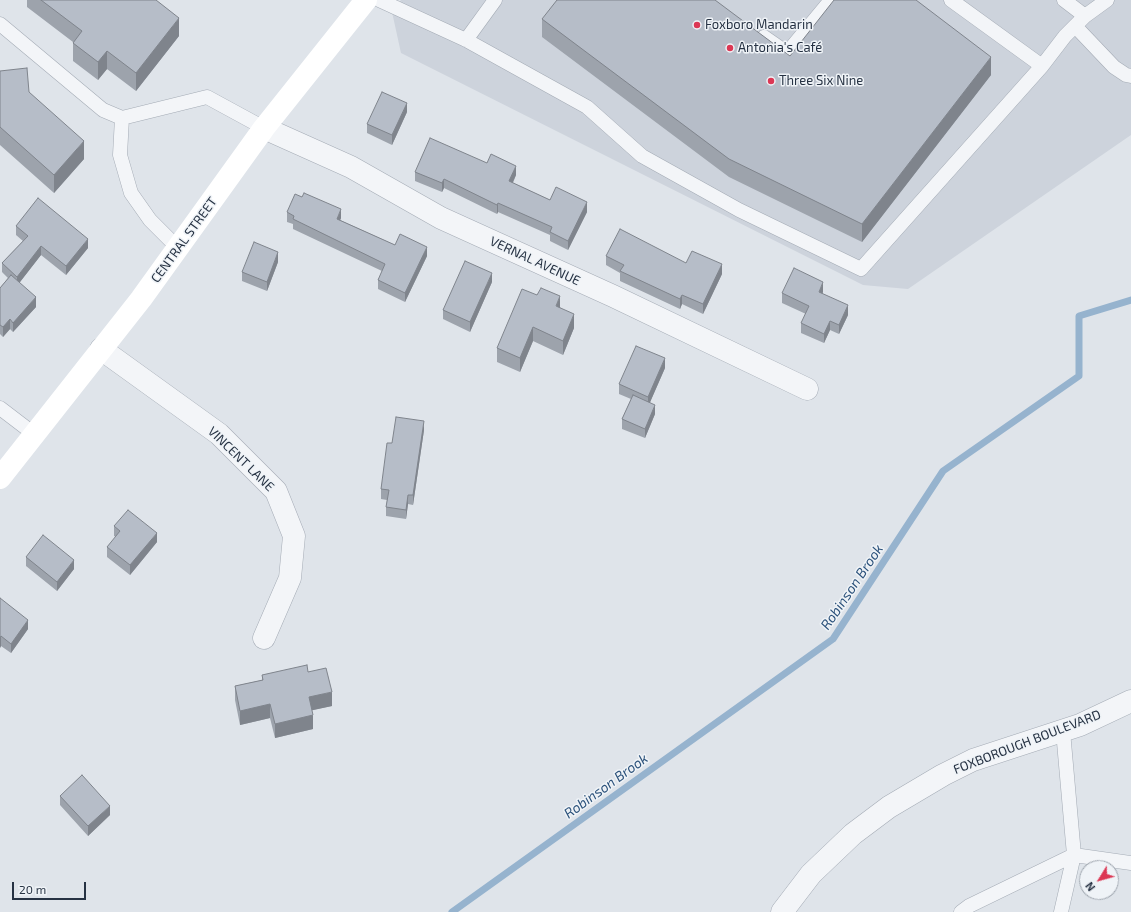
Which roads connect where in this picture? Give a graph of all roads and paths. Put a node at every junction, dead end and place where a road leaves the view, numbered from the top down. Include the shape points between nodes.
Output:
1 (366, 0) edge
2 (379, 0) edge
3 (495, 0) edge
4 (829, 0) edge
5 (951, 0) edge
6 (1064, 0) edge
7 (1107, 0) edge
8 (1085, 16) junction
9 (0, 24) edge
10 (1076, 27) junction
11 (755, 31) edge
12 (466, 40) junction
13 (1042, 66) junction
14 (1131, 76) edge
15 (122, 118) junction
16 (264, 128) junction
17 (178, 248) junction
18 (101, 349) junction
19 (807, 390) dead end
20 (0, 408) edge
21 (34, 434) junction
22 (0, 478) edge
23 (264, 638) dead end
24 (1131, 701) edge
25 (1063, 731) junction
26 (1074, 855) junction
27 (1131, 863) edge
28 (782, 912) edge
29 (961, 912) edge
30 (1062, 912) edge

1 - 16 main road, CENTRAL STREET
2 - 12 lane
3 - 12 lane
4 - 11 lane via 787,53
5 - 13 lane
6 - 8 lane
7 - 8 lane
8 - 10 lane
9 - 15 lane via 103,110
10 - 13 lane
10 - 14 lane via 1114,67
12 - 13 lane via 587,107 642,156 739,210 861,269
15 - 16 lane via 207,97
15 - 17 lane via 120,155 131,193 150,220
16 - 17 main road, CENTRAL STREET
16 - 19 street, VERNAL AVENUE via 350,167 441,218 613,296
17 - 18 main road, CENTRAL STREET
18 - 21 main road, CENTRAL STREET
18 - 23 street, VINCENT LANE via 219,434 276,491 294,536 290,578
20 - 21 lane
21 - 22 main road, CENTRAL STREET
24 - 25 street, FOXBOROUGH BOULEVARD
25 - 26 lane
25 - 28 street, FOXBOROUGH BOULEVARD via 973,760 889,807 853,834 811,874
26 - 27 lane
26 - 29 lane
26 - 30 lane

